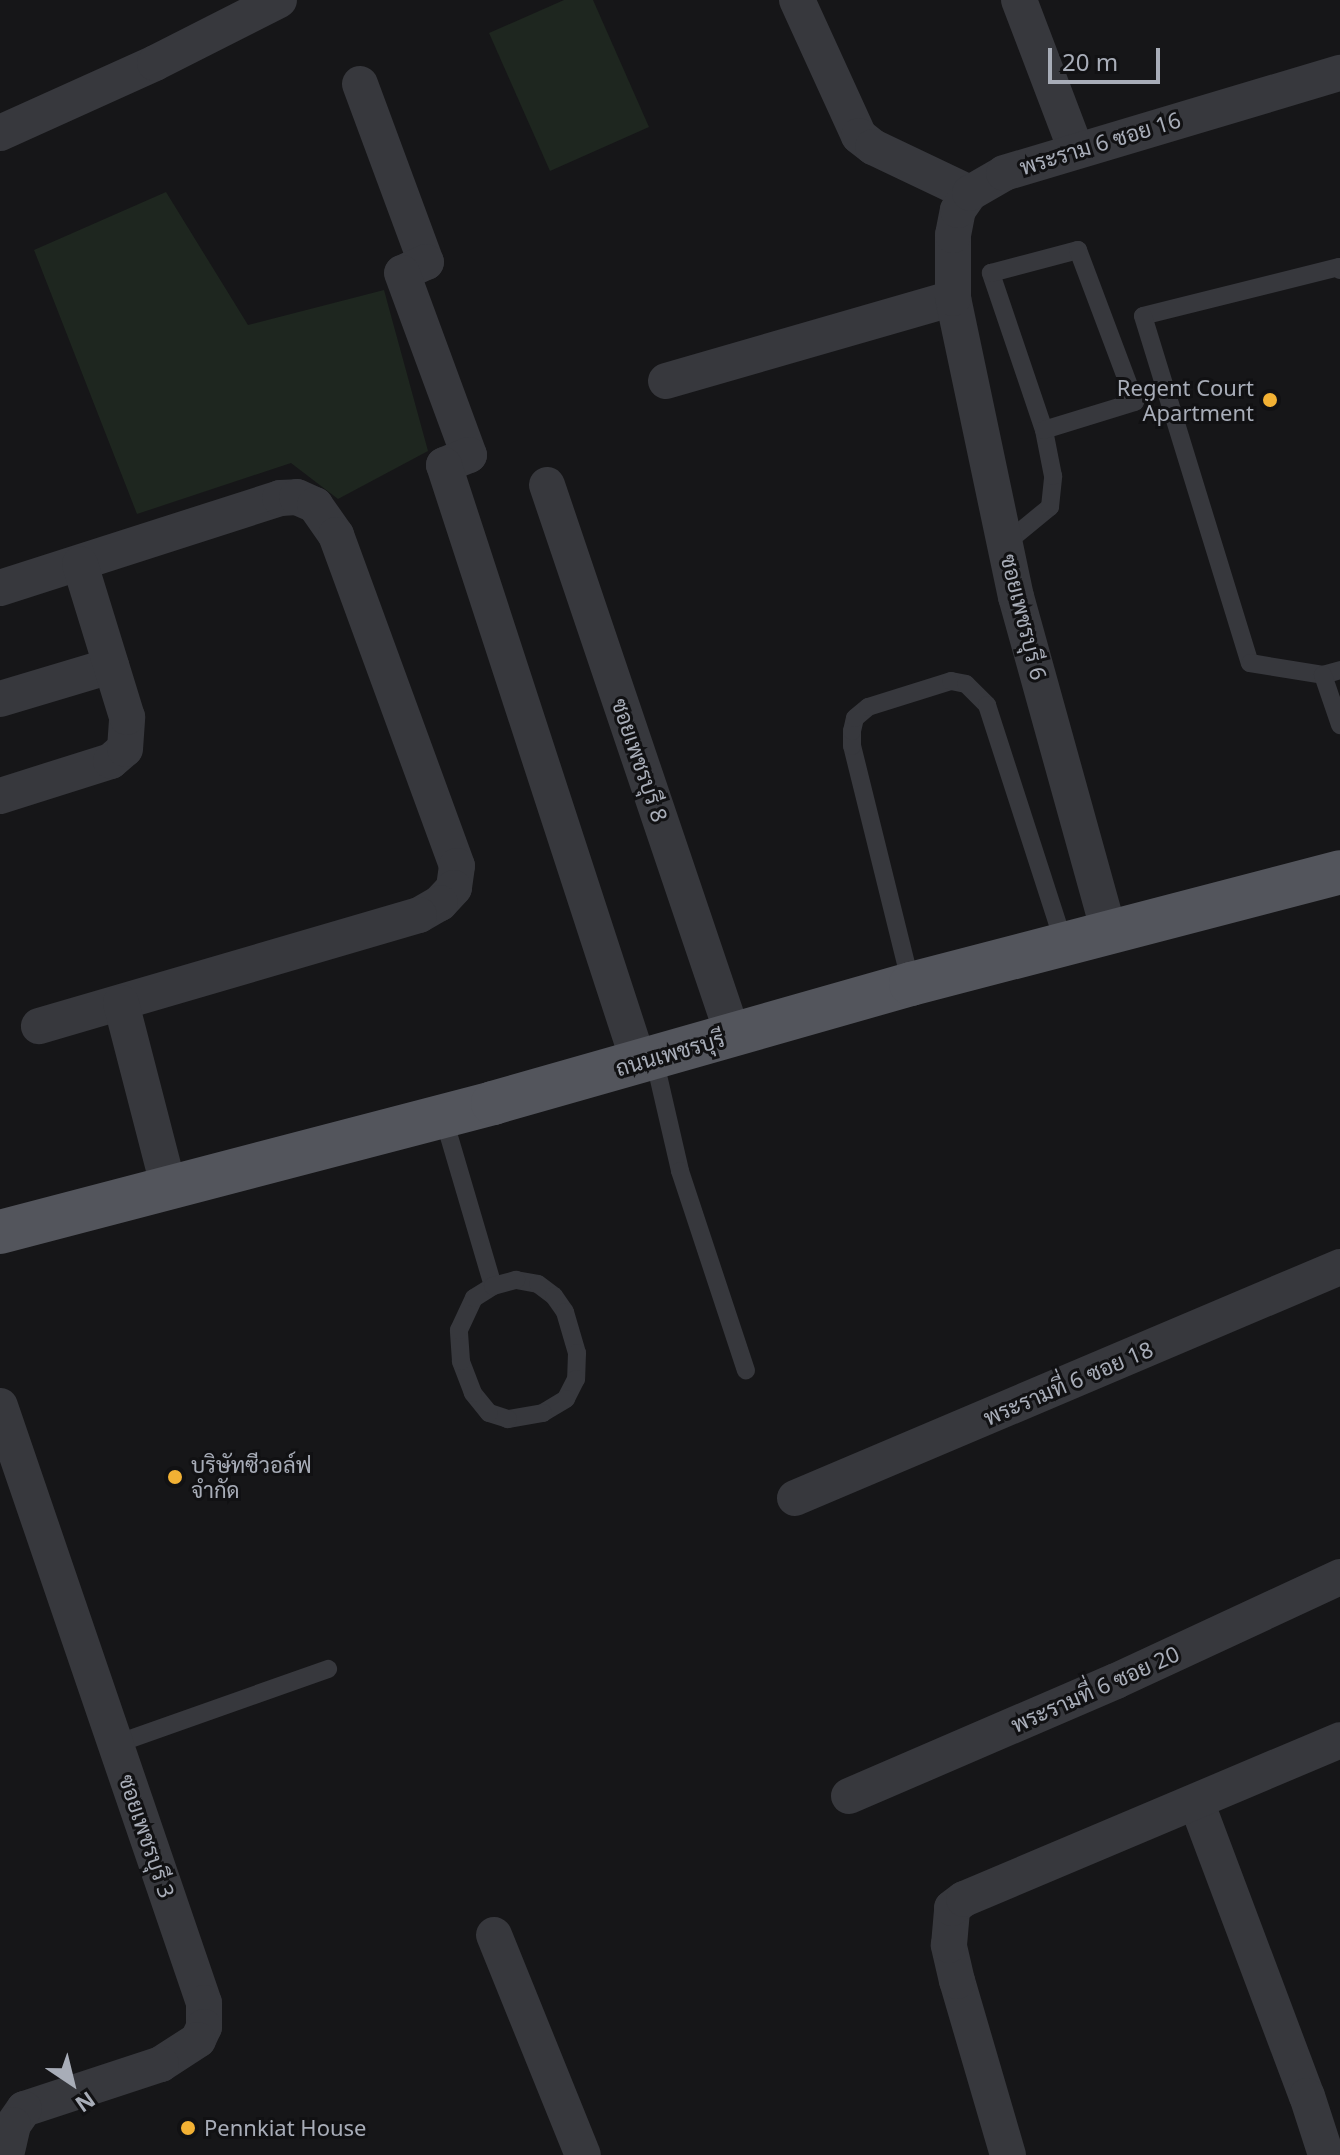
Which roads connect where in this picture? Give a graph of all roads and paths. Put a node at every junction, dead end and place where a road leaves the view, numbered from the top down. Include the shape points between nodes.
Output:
1 (279, 0) edge
2 (797, 0) edge
3 (1019, 0) edge
4 (1340, 73) edge
5 (360, 84) dead end
6 (0, 133) edge
7 (1076, 150) junction
8 (970, 193) junction
9 (1340, 270) edge
10 (953, 298) junction
11 (666, 381) dead end
12 (1044, 430) junction
13 (547, 485) dead end
14 (1006, 543) junction
15 (80, 564) junction
16 (0, 588) edge
17 (111, 666) junction
18 (1332, 673) edge
19 (0, 699) edge
20 (1340, 725) edge
21 (0, 796) edge
22 (1340, 872) edge
23 (1109, 932) junction
24 (1064, 944) junction
25 (911, 984) junction
26 (121, 1003) junction
27 (39, 1026) dead end
28 (733, 1035) junction
29 (647, 1061) junction
30 (443, 1116) junction
31 (169, 1188) junction
32 (0, 1232) edge
33 (1340, 1267) edge
34 (493, 1286) junction
35 (746, 1370) dead end
36 (0, 1406) edge
37 (795, 1498) dead end
38 (1340, 1577) edge
39 (328, 1669) dead end
40 (1340, 1740) edge
41 (116, 1744) junction
42 (849, 1796) dead end
43 (1197, 1804) junction
44 (494, 1935) dead end
45 (6, 2155) edge
46 (583, 2155) edge
47 (1008, 2155) edge
48 (1326, 2155) edge

1 - 6 street
2 - 8 street via 859,136
3 - 7 street
4 - 7 street, พระราม 6 ซอย 16
5 - 29 street via 426,262 402,273 469,455 444,465
7 - 8 street, พระราม 6 ซอย 16 via 1004,173
8 - 10 street via 958,210 953,235
9 - 18 lane via 1143,316 1250,663
10 - 11 street
10 - 14 street, ซอยเพชรบุรี 6
12 - 12 lane via 1135,402 1078,250 991,273
12 - 14 lane via 1053,476 1050,507
13 - 28 street, ซอยเพชรบุรี 8
14 - 23 street, ซอยเพชรบุรี 6 via 1016,597
15 - 16 street
15 - 17 street
15 - 26 street via 280,498 297,497 315,505 336,535 457,866 454,888 419,915
17 - 19 street
17 - 21 street via 127,717 125,749 111,761
18 - 20 lane
22 - 23 main road, ถนนเพชรบุรี
23 - 24 main road, ถนนเพชรบุรี
24 - 25 main road, ถนนเพชรบุรี
24 - 25 lane via 987,705 966,684 951,681 868,707 855,718 852,731
25 - 28 main road, ถนนเพชรบุรี
26 - 27 street
26 - 31 street
28 - 29 main road, ถนนเพชรบุรี
29 - 30 main road, ถนนเพชรบุรี
29 - 35 lane
30 - 31 main road, ถนนเพชรบุรี
30 - 34 lane
31 - 32 main road, ถนนเพชรบุรี
33 - 37 street, พระรามที่ 6 ซอย 18
34 - 34 lane via 516,1280 538,1284 554,1296 572,1329 576,1379 566,1399 543,1413 508,1419 489,1413 473,1393 461,1361 459,1330 474,1298
36 - 41 street, ซอยเพชรบุรี 3
38 - 42 street, พระรามที่ 6 ซอย 20
39 - 41 lane
40 - 43 street
41 - 45 street, ซอยเพชรบุรี 3 via 204,2003 204,2027 198,2040 161,2064 24,2109 13,2125
43 - 47 street via 952,1908 949,1945 957,1981
43 - 48 street
44 - 46 street

